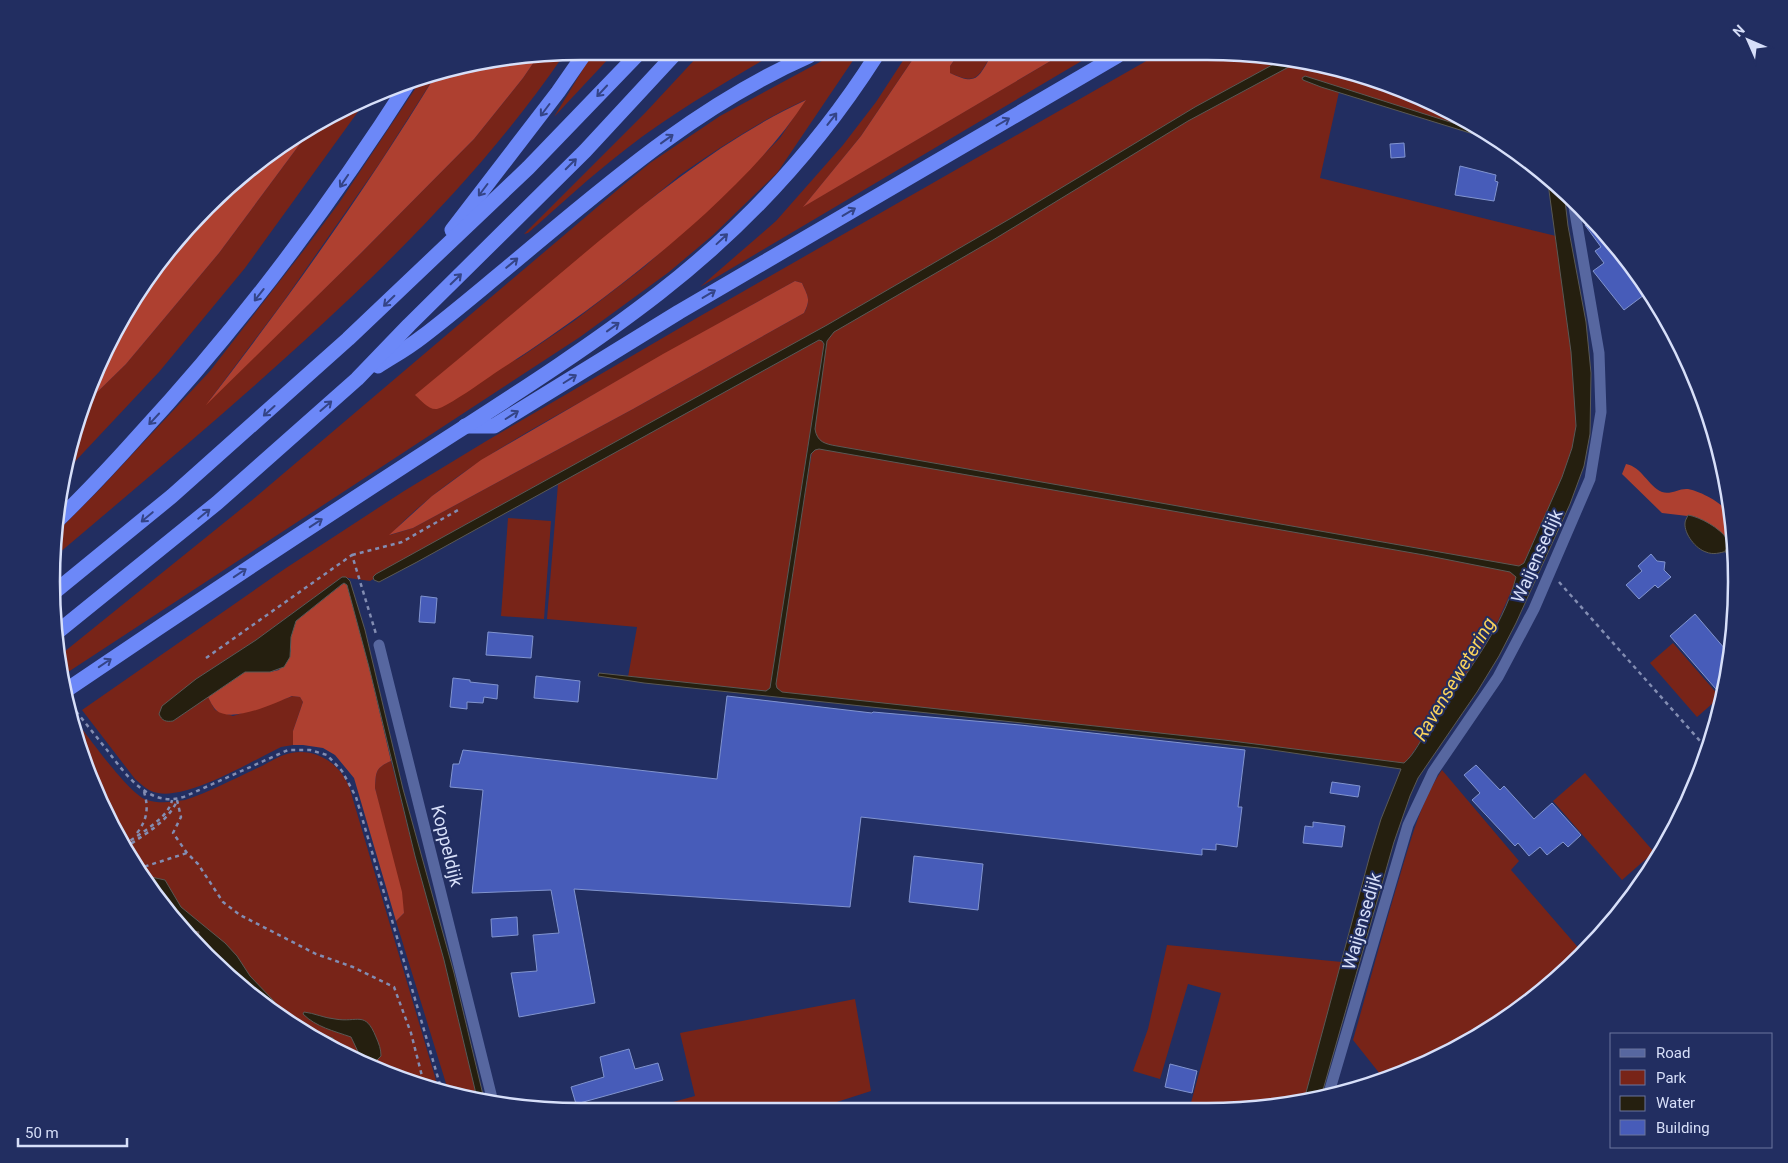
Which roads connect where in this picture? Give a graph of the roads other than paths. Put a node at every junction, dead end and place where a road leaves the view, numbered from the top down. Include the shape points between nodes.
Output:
1 (579, 60) edge
2 (632, 60) edge
3 (669, 60) edge
4 (800, 60) edge
5 (873, 60) edge
6 (1110, 60) edge
7 (403, 92) edge
8 (392, 96) edge
9 (372, 141) junction
10 (1576, 214) edge
11 (424, 267) junction
12 (357, 379) junction
13 (465, 426) junction
14 (64, 514) edge
15 (60, 587) edge
16 (62, 628) edge
17 (379, 645) road end
18 (71, 687) edge
19 (1331, 1088) edge
20 (491, 1095) edge

1 -> 11 highway via 548,106
2 -> 11 highway via 528,168
12 -> 3 highway via 585,151
12 -> 4 highway via 421,339 627,168 682,128 727,99
13 -> 5 highway via 574,354 694,264 770,192 809,149
13 -> 6 highway via 494,426 680,312
7 - 9 highway
8 - 9 highway
9 -> 14 highway via 310,229 234,326 173,398
10 - 19 street, Waijensedijk via 1599,353 1601,412 1590,479 1534,609 1498,677 1433,772 1408,826
11 -> 15 highway via 231,445
16 -> 12 highway via 217,503
18 -> 13 highway
17 - 20 street, Koppeldijk

